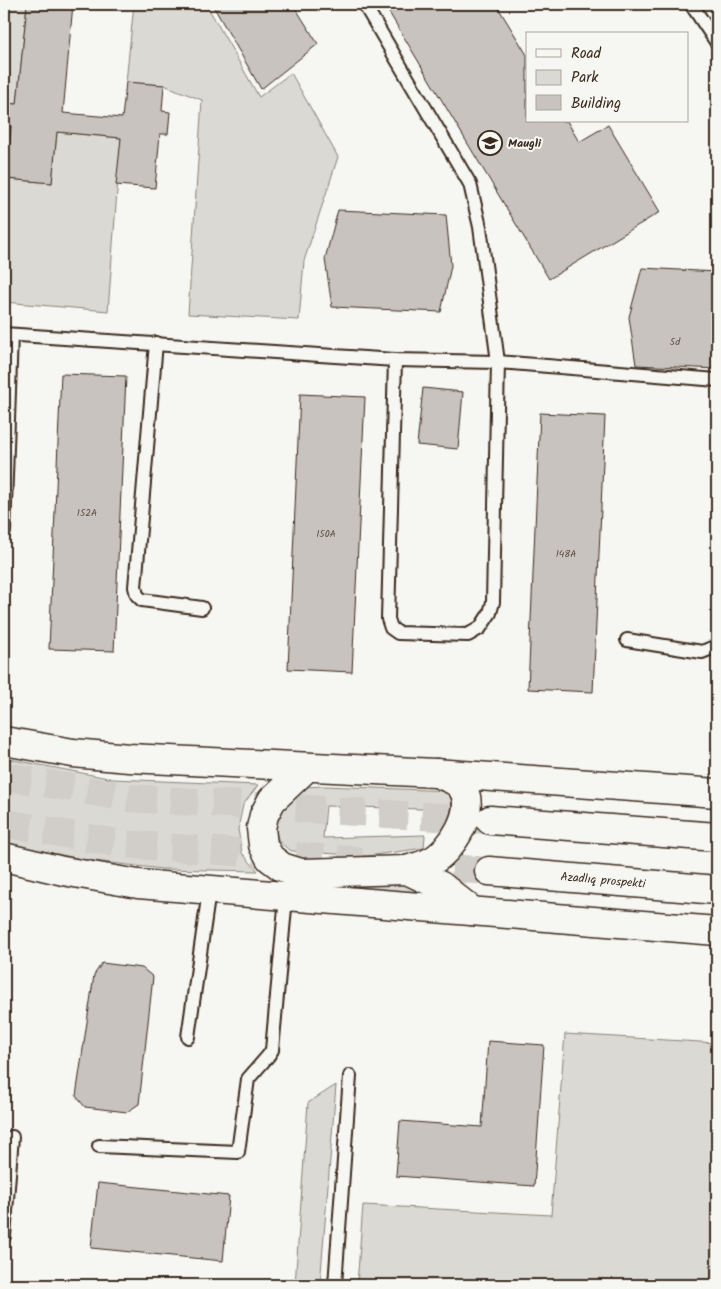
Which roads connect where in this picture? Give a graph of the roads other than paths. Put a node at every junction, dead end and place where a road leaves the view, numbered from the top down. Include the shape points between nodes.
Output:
1 (364, 4) edge
2 (691, 4) edge
3 (717, 43) edge
4 (8, 334) edge
5 (156, 344) junction
6 (395, 360) junction
7 (498, 362) junction
8 (717, 380) edge
9 (4, 532) edge
10 (202, 608) dead end
11 (627, 640) dead end
12 (717, 646) edge
13 (4, 741) edge
14 (307, 768) junction
15 (435, 772) junction
16 (717, 793) edge
17 (490, 820) tunnel mouth
18 (717, 837) edge
19 (4, 857) edge
20 (407, 870) junction
21 (489, 871) tunnel mouth
22 (301, 873) junction
23 (717, 890) edge
24 (209, 891) junction
25 (286, 897) junction
26 (472, 911) junction
27 (717, 931) edge
28 (188, 1037) dead end
29 (350, 1076) dead end
30 (12, 1137) dead end
31 (98, 1146) dead end
32 (4, 1236) edge
33 (335, 1285) edge

1 - 7 lane via 470,184 480,227
2 - 3 lane
4 - 5 lane
4 - 9 lane
5 - 6 lane
5 - 10 lane via 135,587 142,600
6 - 7 lane
6 - 7 lane via 388,618 391,628 398,633 468,635 480,628 494,602
7 - 8 lane
11 - 12 lane via 702,652
13 - 14 main road via 73,753 129,758
14 - 15 main road
14 - 22 main road via 272,800 261,828 262,845 270,858 282,867
15 - 16 main road
15 - 20 main road via 462,787 466,799 464,818 457,836 438,857
17 - 18 main road
19 - 24 main road via 138,884
20 - 22 main road
20 - 26 main road via 441,886
21 - 23 main road, Azadlıq prospekti
22 - 24 main road
24 - 25 main road
24 - 28 lane
25 - 26 main road
25 - 31 lane via 272,1050 248,1079 238,1152
26 - 27 main road
29 - 33 lane
30 - 32 lane

